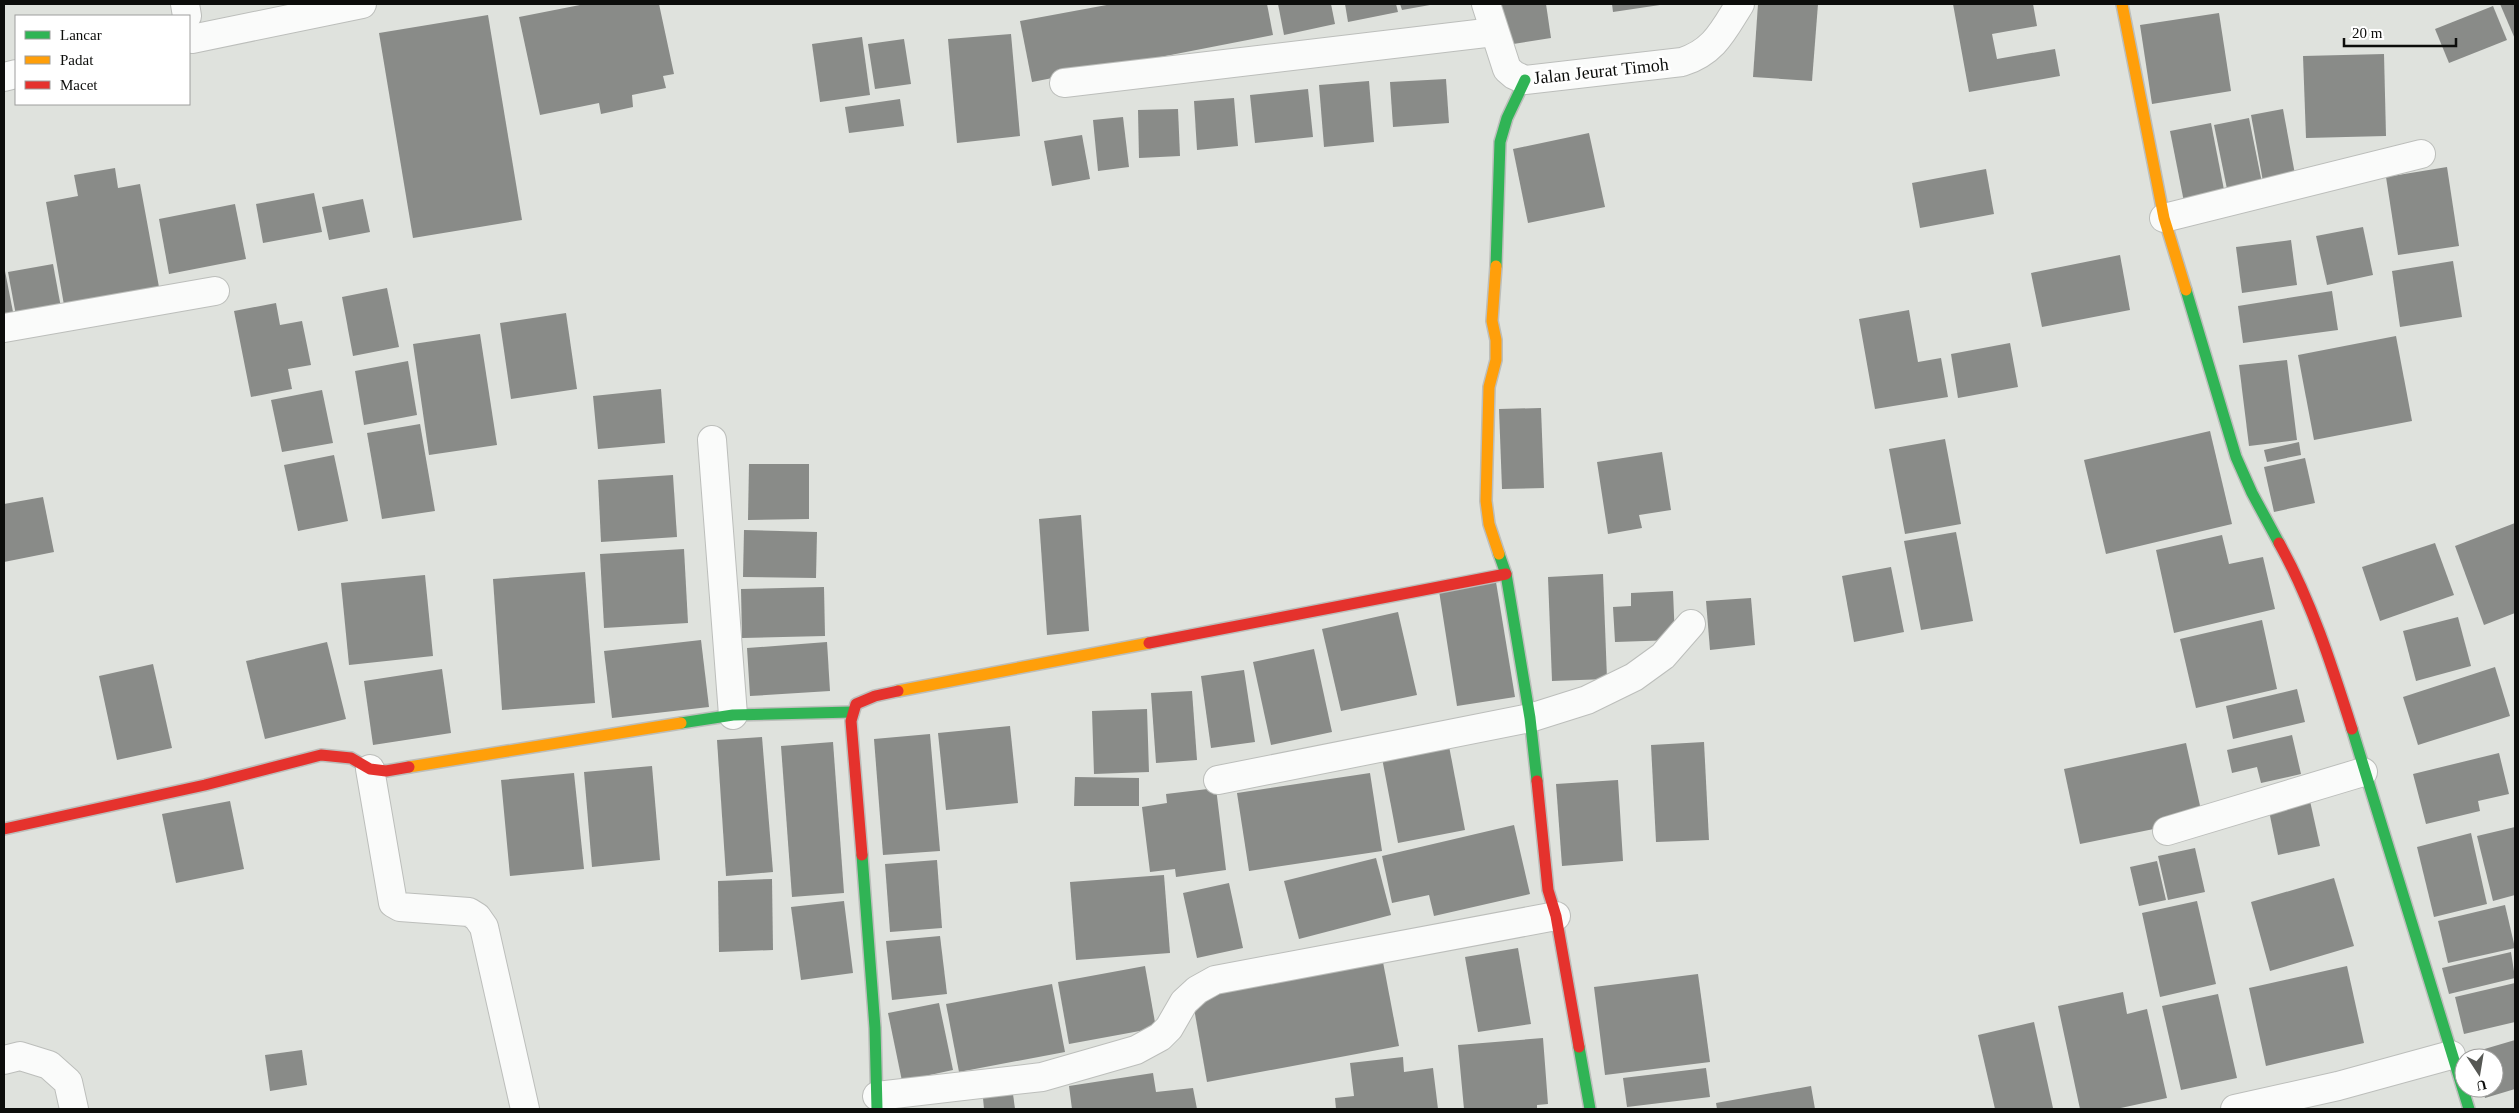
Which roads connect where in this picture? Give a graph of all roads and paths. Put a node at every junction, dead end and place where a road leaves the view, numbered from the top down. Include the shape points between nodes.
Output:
1 (362, 4) edge
2 (1486, 4) edge
3 (1740, 4) edge
4 (2122, 4) edge
5 (190, 30) edge
6 (1494, 32) junction
7 (1525, 80) junction
8 (1064, 82) dead end
9 (2421, 154) dead end
10 (2164, 218) junction
11 (215, 291) dead end
12 (4, 328) edge
13 (712, 440) dead end
14 (1506, 574) junction
15 (1691, 624) dead end
16 (852, 712) junction
17 (734, 715) junction
18 (1530, 718) junction
19 (370, 769) junction
20 (2363, 772) junction
21 (1218, 780) dead end
22 (4, 829) edge
23 (2167, 830) dead end
24 (1556, 916) junction
25 (2452, 1055) junction
26 (4, 1060) edge
27 (877, 1103) edge
28 (74, 1109) edge
29 (525, 1109) edge
30 (1590, 1109) edge
31 (2235, 1109) edge
32 (2469, 1109) edge

1 - 5 street
2 - 6 street, Jalan Jeurat Timoh
3 - 7 street, Jalan Jeurat Timoh via 1719,37 1696,58
4 - 10 street
6 - 7 street, Jalan Jeurat Timoh via 1507,68
6 - 8 street
7 - 14 street via 1500,142 1492,321 1496,360 1489,387 1486,451 1489,524
9 - 10 street
10 - 20 street via 2236,457 2294,569 2336,678
11 - 12 street
13 - 17 street
14 - 16 street via 874,696 856,704
14 - 18 street
15 - 18 street via 1663,656 1634,677 1587,700
16 - 17 street
16 - 27 street via 875,1028
17 - 19 street via 386,771
18 - 21 street
18 - 24 street via 1548,890
19 - 22 street via 351,758 321,755 205,785
19 - 29 street via 393,903 400,907 469,912 484,927
20 - 23 street
20 - 25 street
24 - 27 street via 1215,980 1184,1002 1160,1038 1136,1050 1042,1077
24 - 30 street
25 - 31 street via 2338,1086
25 - 32 street
26 - 28 street via 20,1056 50,1065 68,1082

